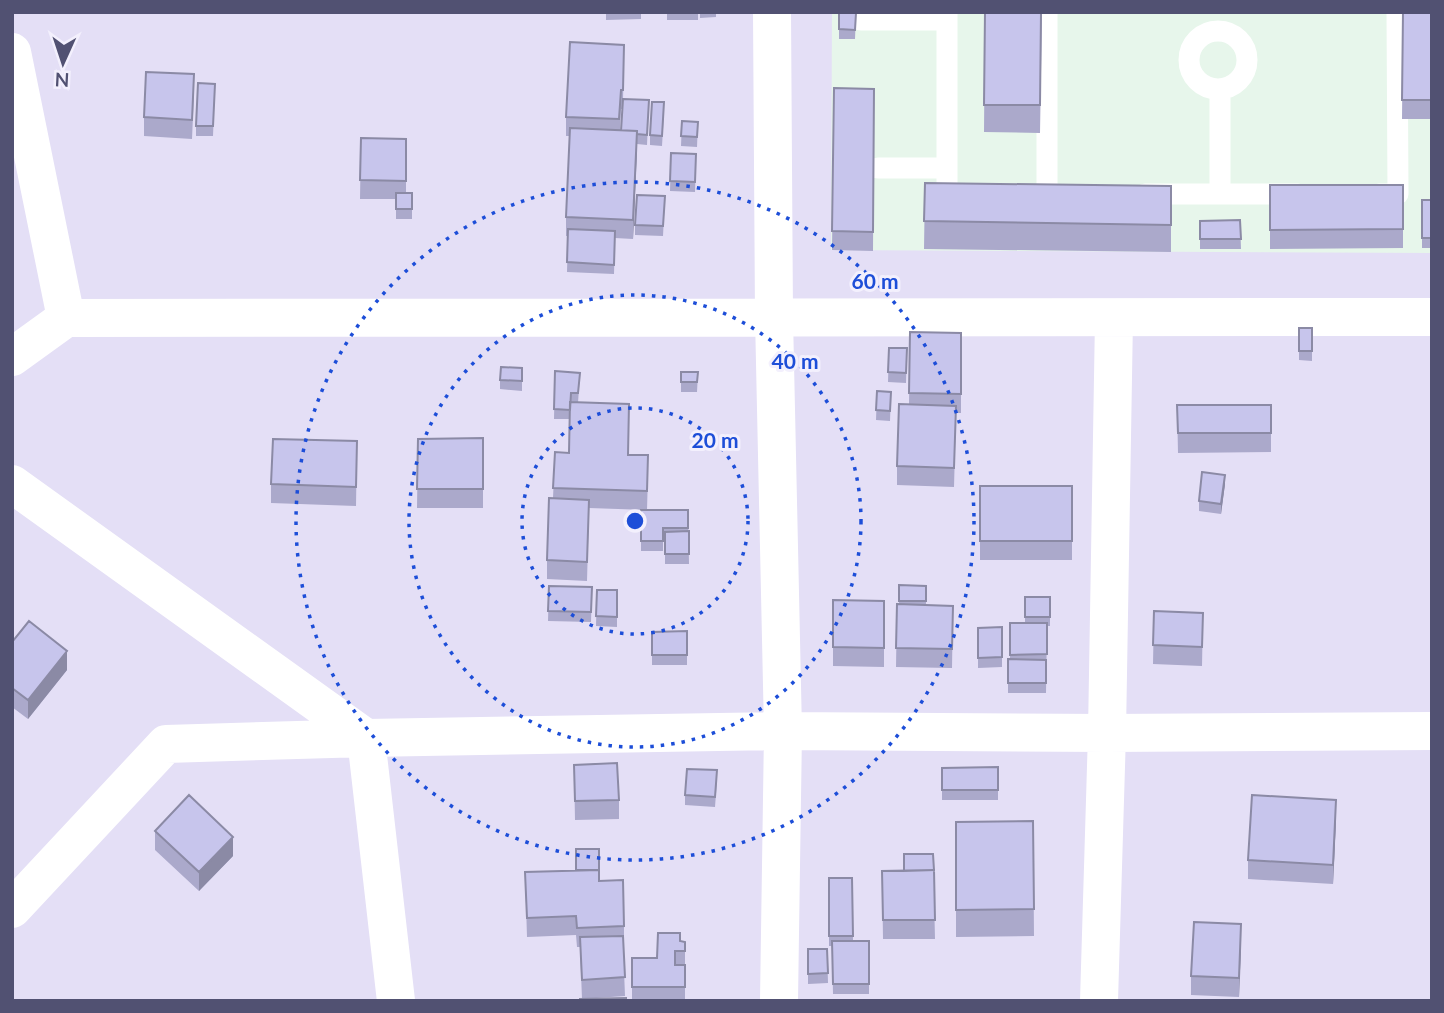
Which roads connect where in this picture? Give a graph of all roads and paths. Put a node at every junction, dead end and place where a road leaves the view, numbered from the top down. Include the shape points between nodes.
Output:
1 (772, 12) edge
2 (1047, 12) edge
3 (1397, 12) edge
4 (947, 16) edge
5 (861, 20) dead end
6 (1217, 22) edge
7 (12, 52) edge
8 (1220, 89) junction
9 (878, 168) dead end
10 (947, 168) junction
11 (984, 194) edge
12 (1022, 194) edge
13 (1046, 194) junction
14 (1073, 194) edge
15 (1127, 194) edge
16 (1220, 194) junction
17 (1319, 194) edge
18 (1358, 194) edge
19 (774, 317) junction
20 (1432, 317) edge
21 (66, 318) junction
22 (1114, 318) junction
23 (12, 357) edge
24 (12, 484) edge
25 (783, 731) junction
26 (1432, 731) edge
27 (1107, 733) junction
28 (366, 738) junction
29 (12, 909) edge
30 (396, 1001) edge
31 (779, 1001) edge
32 (1099, 1001) edge

1 - 19 street
2 - 13 lane
3 - 18 lane via 1398,194
4 - 5 lane
4 - 10 lane
6 - 8 lane via 1242,44 1247,59 1244,73
6 - 8 lane via 1192,46 1188,61 1193,75 1204,85
7 - 21 street
8 - 16 lane
9 - 10 lane
10 - 11 lane via 947,194
12 - 13 lane
13 - 14 lane
15 - 16 lane
16 - 17 lane
19 - 21 street
19 - 22 street
19 - 25 street
20 - 22 street
21 - 23 street
22 - 27 street
24 - 28 street
25 - 27 street
25 - 28 street
25 - 31 street
26 - 27 street
27 - 32 street
28 - 29 street via 166,744
28 - 30 street

